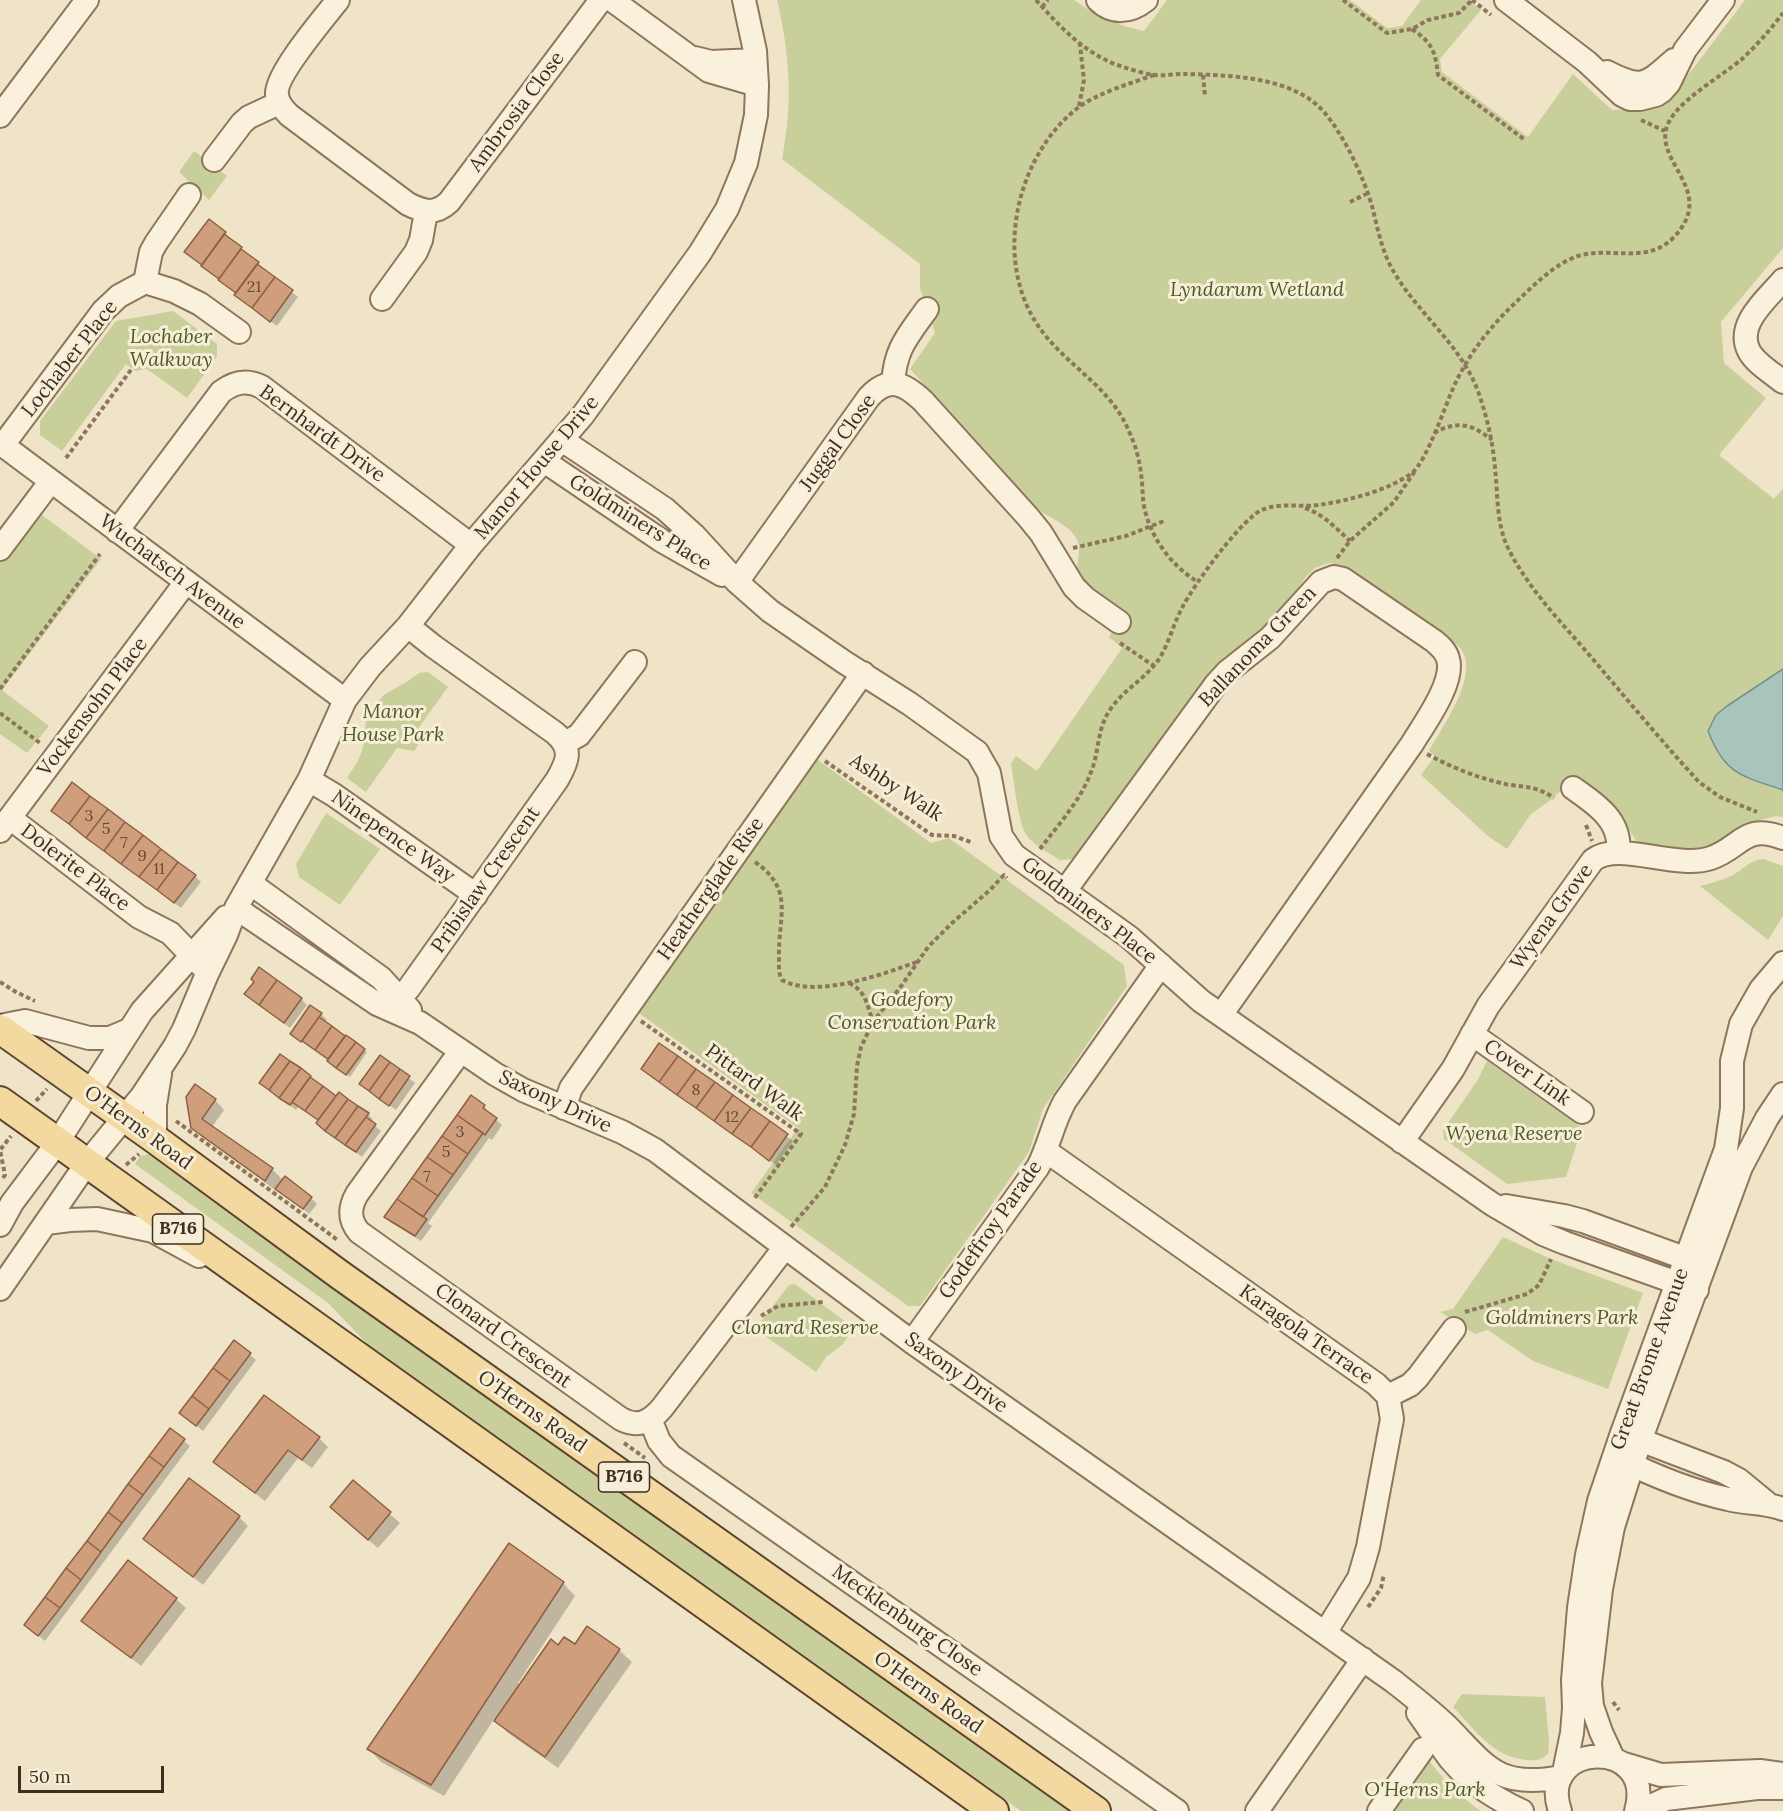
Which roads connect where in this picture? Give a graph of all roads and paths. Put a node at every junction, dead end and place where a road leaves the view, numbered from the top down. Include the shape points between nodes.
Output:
1 (87, 0) edge
2 (338, 0) edge
3 (601, 0) edge
4 (612, 0) edge
5 (744, 0) edge
6 (1036, 0) edge
7 (1048, 0) edge
8 (1098, 0) edge
9 (1146, 0) edge
10 (1343, 0) edge
11 (1472, 0) edge
12 (1506, 0) edge
13 (1722, 0) edge
14 (1042, 7) junction
15 (1783, 13) edge
16 (1412, 29) junction
17 (1080, 45) junction
18 (687, 57) junction
19 (755, 60) junction
20 (1155, 75) junction
21 (1203, 75) junction
22 (757, 85) junction
23 (1204, 96) dead end
24 (279, 103) junction
25 (1079, 107) junction
26 (0, 116) edge
27 (1525, 140) dead end
28 (214, 160) dead end
29 (1368, 193) junction
30 (189, 195) dead end
31 (1350, 202) dead end
32 (426, 212) junction
33 (1783, 280) edge
34 (146, 282) junction
35 (382, 299) dead end
36 (927, 309) dead end
37 (239, 333) dead end
38 (1466, 363) junction
39 (133, 367) dead end
40 (1783, 382) edge
41 (893, 384) junction
42 (1434, 434) junction
43 (562, 440) junction
44 (1492, 440) junction
45 (1, 444) edge
46 (66, 458) dead end
47 (544, 461) junction
48 (1416, 471) junction
49 (51, 481) junction
50 (1302, 506) junction
51 (1164, 521) dead end
52 (1151, 526) junction
53 (117, 531) junction
54 (1350, 541) junction
55 (471, 545) junction
56 (0, 549) edge
57 (1052, 551) junction
58 (100, 554) dead end
59 (1334, 577) junction
60 (186, 582) junction
61 (737, 582) junction
62 (1198, 582) junction
63 (408, 626) junction
64 (1118, 631) joint
65 (635, 662) dead end
66 (1154, 666) junction
67 (863, 673) junction
68 (0, 689) edge
69 (345, 700) junction
70 (0, 713) edge
71 (565, 743) junction
72 (1412, 744) junction
73 (809, 750) junction
74 (57, 755) junction
75 (309, 780) junction
76 (1567, 795) joint
77 (1758, 813) dead end
78 (1585, 819) dead end
79 (5, 825) edge
80 (1783, 838) edge
81 (971, 842) dead end
82 (1608, 854) junction
83 (754, 862) dead end
84 (1028, 866) junction
85 (250, 883) junction
86 (1065, 892) junction
87 (476, 895) junction
88 (236, 908) junction
89 (188, 961) junction
90 (918, 962) junction
91 (1783, 963) edge
92 (1161, 965) junction
93 (207, 974) junction
94 (848, 983) junction
95 (395, 1004) junction
96 (625, 1011) junction
97 (1221, 1015) junction
98 (873, 1022) junction
99 (0, 1028) edge
100 (129, 1030) junction
101 (1472, 1034) junction
102 (460, 1052) junction
103 (162, 1067) junction
104 (90, 1094) junction
105 (1783, 1094) edge
106 (0, 1101) edge
107 (564, 1108) junction
108 (1582, 1112) dead end
109 (124, 1118) junction
110 (155, 1140) junction
111 (1402, 1142) junction
112 (57, 1143) junction
113 (0, 1150) edge
114 (1046, 1152) junction
115 (98, 1171) junction
116 (0, 1181) edge
117 (754, 1199) dead end
118 (1492, 1204) junction
119 (46, 1223) junction
120 (0, 1225) edge
121 (788, 1237) junction
122 (1696, 1262) junction
123 (1687, 1286) junction
124 (0, 1289) edge
125 (269, 1294) junction
126 (823, 1302) dead end
127 (755, 1323) dead end
128 (1454, 1329) dead end
129 (912, 1342) junction
130 (1388, 1396) junction
131 (650, 1419) junction
132 (1631, 1437) junction
133 (1622, 1460) junction
134 (1775, 1506) edge
135 (1325, 1633) junction
136 (1364, 1659) junction
137 (1393, 1681) junction
138 (1423, 1749) dead end
139 (1618, 1761) junction
140 (1563, 1774) junction
141 (1783, 1774) edge
142 (1783, 1788) edge
143 (994, 1811) edge
144 (1096, 1811) edge
145 (1177, 1811) edge
146 (1257, 1811) edge
147 (1379, 1811) edge
148 (1522, 1811) edge
149 (1560, 1811) edge
150 (1638, 1811) edge

1 - 26 street
2 - 24 street via 280,79
3 - 32 street, Ambrosia Close via 449,202 434,212
4 - 18 street
5 - 19 street, Manor House Drive
6 - 14 path
7 - 14 path
8 - 9 street via 1106,8 1120,11
10 - 16 path via 1387,33
11 - 16 path via 1459,13 1428,20
12 - 13 street via 1587,62 1622,95 1640,99 1656,95 1669,83 1685,50
14 - 17 path
15 - 38 path via 1765,37 1671,118 1665,139 1689,198 1682,228 1662,248 1646,253 1580,256 1563,264 1513,304
16 - 27 path via 1431,46 1438,75
17 - 20 path via 1121,66
17 - 25 path via 1083,80
18 - 19 street via 711,62
18 - 22 street via 709,71
19 - 22 street, Manor House Drive
20 - 21 path
20 - 25 path
21 - 23 path
21 - 29 path via 1284,86 1310,100 1324,111 1339,135
22 - 43 street, Manor House Drive via 752,138 728,209 628,354
24 - 28 street via 242,123
24 - 32 street via 289,115 398,197
25 - 52 path via 1054,133 1032,166 1016,217 1014,256 1025,304 1044,335 1102,390 1123,419 1138,456 1145,511
29 - 31 path
29 - 38 path via 1390,265 1424,314
30 - 34 street via 151,252
32 - 35 street via 416,252
33 - 40 street via 1746,329 1748,351
34 - 37 street via 200,304
34 - 45 street, Lochaber Place via 119,296 103,311
36 - 41 street via 900,347
38 - 42 path
38 - 44 path
39 - 46 path
41 - 57 street, Juggal Close via 908,389 923,401 1028,517
41 - 61 street, Juggal Close via 869,397
42 - 44 path via 1445,427 1468,426
42 - 48 path
43 - 47 street, Manor House Drive
43 - 61 street, Goldminers Place via 665,509
44 - 77 path via 1497,510 1507,548 1533,590 1699,782 1720,797
45 - 49 street, Wuchatsch Avenue
47 - 55 street, Manor House Drive
47 - 61 street, Goldminers Place via 672,547
48 - 50 path via 1369,493
48 - 54 path via 1394,502
49 - 53 street, Wuchatsch Avenue
49 - 56 street
50 - 54 path via 1328,520
50 - 62 path via 1273,506 1252,516
51 - 52 path
52 - 57 path via 1126,536
52 - 62 path via 1171,561
53 - 55 street, Bernhardt Drive via 221,392 246,382 262,387
53 - 60 street, Wuchatsch Avenue
54 - 59 path via 1337,556
55 - 63 street, Manor House Drive
57 - 64 street, Juggal Close via 1074,587
58 - 68 path
59 - 72 street, Ballanoma Green via 1356,586 1445,652 1449,668 1446,683
59 - 86 street, Ballanoma Green via 1313,589 1282,627 1216,684
60 - 69 street, Wuchatsch Avenue
60 - 74 street, Vockensohn Place
61 - 67 street, Goldminers Place via 770,611
62 - 66 path
63 - 69 street, Manor House Drive
63 - 71 street
64 - 66 path
65 - 71 street via 579,735
66 - 84 path via 1107,714 1087,783
67 - 73 street, Heatherglade Rise
67 - 84 street, Goldminers Place via 977,752 989,773 1001,836 1014,855
69 - 75 street, Manor House Drive
70 - 74 path
71 - 87 street, Pribislaw Crescent via 567,758 562,772
72 - 76 path via 1462,770 1496,782
72 - 97 street, Ballanoma Green
73 - 81 path, Ashby Walk via 932,835
73 - 96 street, Heatherglade Rise
74 - 79 street, Vockensohn Place
75 - 85 street, Manor House Drive
75 - 87 street, Ninepence Way
76 - 82 street via 1593,801 1611,821 1619,839
78 - 82 path via 1588,833
79 - 89 street, Dolerite Place via 139,917
80 - 82 street, Wyena Grove via 1758,832 1696,861
82 - 101 street, Wyena Grove via 1587,865
83 - 94 path via 778,884 782,907 778,948 783,980 799,985
84 - 86 street, Goldminers Place
84 - 90 path via 1016,884 1004,875 939,936
85 - 88 street, Manor House Drive
85 - 95 street, Saxony Drive via 381,978
86 - 92 street, Goldminers Place
87 - 95 street, Pribislaw Crescent
88 - 89 street, Manor House Drive
88 - 93 street, Manor House Drive
88 - 95 street, Saxony Drive via 377,1004
89 - 93 street via 194,973
89 - 100 street, Manor House Drive
90 - 94 path
90 - 98 path
91 - 122 street, Great Brome Avenue via 1761,989 1741,1024 1732,1061 1732,1108 1726,1149
92 - 97 street, Goldminers Place
92 - 114 street, Godeffroy Parade via 1065,1101
93 - 103 street, Manor House Drive via 184,1029
94 - 98 path via 863,994
95 - 102 street, Saxony Drive
96 - 107 street, Heatherglade Rise via 571,1088
96 - 117 path, Pittard Walk via 801,1134
97 - 111 street, Goldminers Place
98 - 121 path via 861,1047 854,1114 845,1145 825,1187
99 - 100 street via 26,1021 89,1038 110,1038
99 - 104 main road, O'Herns Road / B716
100 - 104 street, Manor House Drive
101 - 108 street, Cover Link
101 - 111 street, Wyena Grove via 1454,1069
102 - 107 street, Saxony Drive via 523,1090
102 - 131 street, Clonard Crescent via 357,1194 351,1208 352,1222 359,1232 613,1414 635,1424
103 - 109 street, Manor House Drive
103 - 110 street via 155,1105
104 - 109 main road, O'Herns Road / B716
104 - 112 street, Manor House Drive
105 - 122 street, Great Brome Avenue via 1767,1118
106 - 112 main road, B716
107 - 121 street, Saxony Drive via 655,1150
109 - 110 main road, O'Herns Road / B716
109 - 115 street, Manor House Drive
110 - 115 path
110 - 144 main road, O'Herns Road / B716
111 - 118 street, Goldminers Place
112 - 115 main road, B716
112 - 120 street, Manor House Drive
113 - 116 path via 5,1175
114 - 129 street, Godeffroy Parade
114 - 130 street, Karagola Terrace
115 - 119 street, Manor House Drive
115 - 125 main road, B716
118 - 122 street, Goldminers Place via 1574,1219
118 - 123 street, Goldminers Place via 1554,1239
119 - 124 street, Manor House Drive
119 - 125 street via 97,1220 153,1231
121 - 129 street, Saxony Drive
121 - 131 street
122 - 123 street, Great Brome Avenue
123 - 132 street, Great Brome Avenue
125 - 143 main road, B716
126 - 127 path via 778,1306
128 - 130 street via 1418,1377
129 - 135 street, Saxony Drive
130 - 135 street, Karagola Terrace via 1392,1419 1368,1547 1359,1578
131 - 145 street, Mecklenburg Close via 659,1441 671,1456
132 - 133 street, Great Brome Avenue
132 - 134 street via 1724,1472
133 - 134 street via 1714,1496
133 - 139 street, Great Brome Avenue via 1590,1683 1592,1706 1601,1732
133 - 140 street, Great Brome Avenue via 1599,1501 1587,1555 1579,1608 1572,1733
135 - 136 street, Saxony Drive
136 - 137 street, Saxony Drive
136 - 146 street
137 - 140 street, Saxony Drive via 1496,1772 1525,1781
137 - 148 street, Saxony Drive via 1452,1761 1487,1791
138 - 147 street
139 - 140 street via 1600,1755 1586,1756
139 - 141 street via 1661,1775 1760,1771
139 - 150 street, Great Brome Avenue via 1633,1775 1638,1787
140 - 149 street, Great Brome Avenue via 1557,1789
142 - 150 street via 1666,1799

